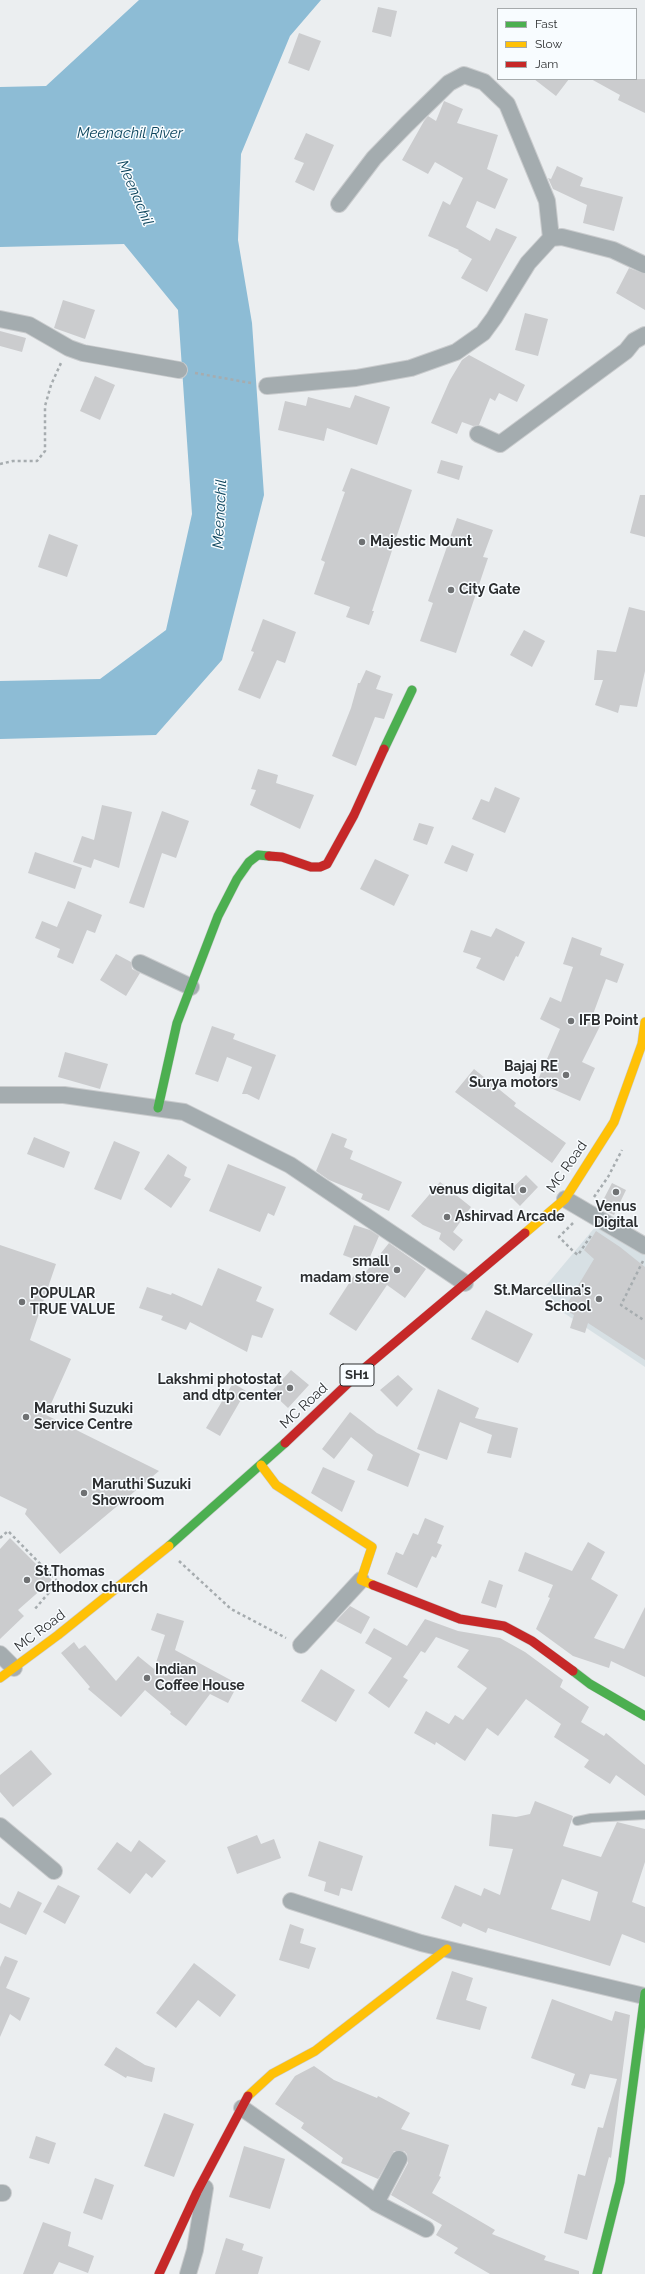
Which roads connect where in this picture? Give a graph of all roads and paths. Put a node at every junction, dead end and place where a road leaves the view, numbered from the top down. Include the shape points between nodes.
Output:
1 (339, 204) dead end
2 (551, 238) junction
3 (645, 265) edge
4 (0, 318) edge
5 (645, 335) edge
6 (69, 348) junction
7 (179, 370) joint
8 (268, 386) joint
9 (478, 434) dead end
10 (0, 464) edge
11 (412, 690) dead end
12 (140, 964) dead end
13 (191, 987) junction
14 (645, 1022) edge
15 (643, 1044) edge
16 (0, 1095) edge
17 (158, 1108) junction
18 (564, 1199) junction
19 (596, 1229) dead end
20 (559, 1237) dead end
21 (642, 1251) edge
22 (465, 1283) junction
23 (645, 1321) edge
24 (261, 1465) junction
25 (0, 1538) edge
26 (165, 1549) junction
27 (360, 1580) junction
28 (34, 1610) dead end
29 (301, 1645) joint
30 (0, 1654) edge
31 (14, 1668) junction
32 (0, 1678) edge
33 (645, 1716) edge
34 (645, 1815) edge
35 (577, 1821) dead end
36 (0, 1826) edge
37 (54, 1871) dead end
38 (291, 1901) dead end
39 (447, 1950) junction
40 (645, 1995) edge
41 (242, 2108) junction
42 (399, 2159) dead end
43 (207, 2174) junction
44 (376, 2203) junction
45 (426, 2229) dead end
46 (159, 2274) edge
47 (188, 2274) edge
48 (597, 2274) edge

1 - 2 street via 374,158 449,83 464,75 484,82 506,104 547,201
2 - 3 street via 562,237 613,250
2 - 8 street via 528,263 483,333 456,352 411,368 362,377
4 - 6 street via 29,325
5 - 9 street via 500,444
6 - 7 street via 83,353
6 - 10 path via 51,385 45,406 45,451 37,461
7 - 8 path
11 - 13 street via 354,814 327,864 311,867 258,854 249,862 218,916
12 - 13 street
13 - 17 street via 177,1023
14 - 15 street, MC Road / SH1
15 - 18 street, MC Road / SH1 via 614,1122
16 - 17 street via 64,1096
17 - 22 street via 184,1112 290,1165
18 - 21 street
18 - 22 street, MC Road / SH1
19 - 20 path via 578,1255
21 - 23 path via 644,1260 621,1305
22 - 24 street, MC Road / SH1 via 361,1371
24 - 26 street, MC Road / SH1
24 - 27 street via 276,1485 372,1547
25 - 28 path via 8,1531 58,1582
26 - 29 path via 231,1610
26 - 31 street, MC Road / SH1
27 - 29 street
27 - 33 street via 460,1619 504,1626 532,1641 590,1684
30 - 31 street
31 - 32 street, MC Road / SH1
34 - 35 lane
36 - 37 street
38 - 39 street
39 - 40 street
39 - 41 street via 315,2051 272,2074 248,2096
40 - 48 street via 620,2182
41 - 43 street
41 - 44 street
42 - 44 street
43 - 46 street
43 - 47 street via 195,2250
44 - 45 street

